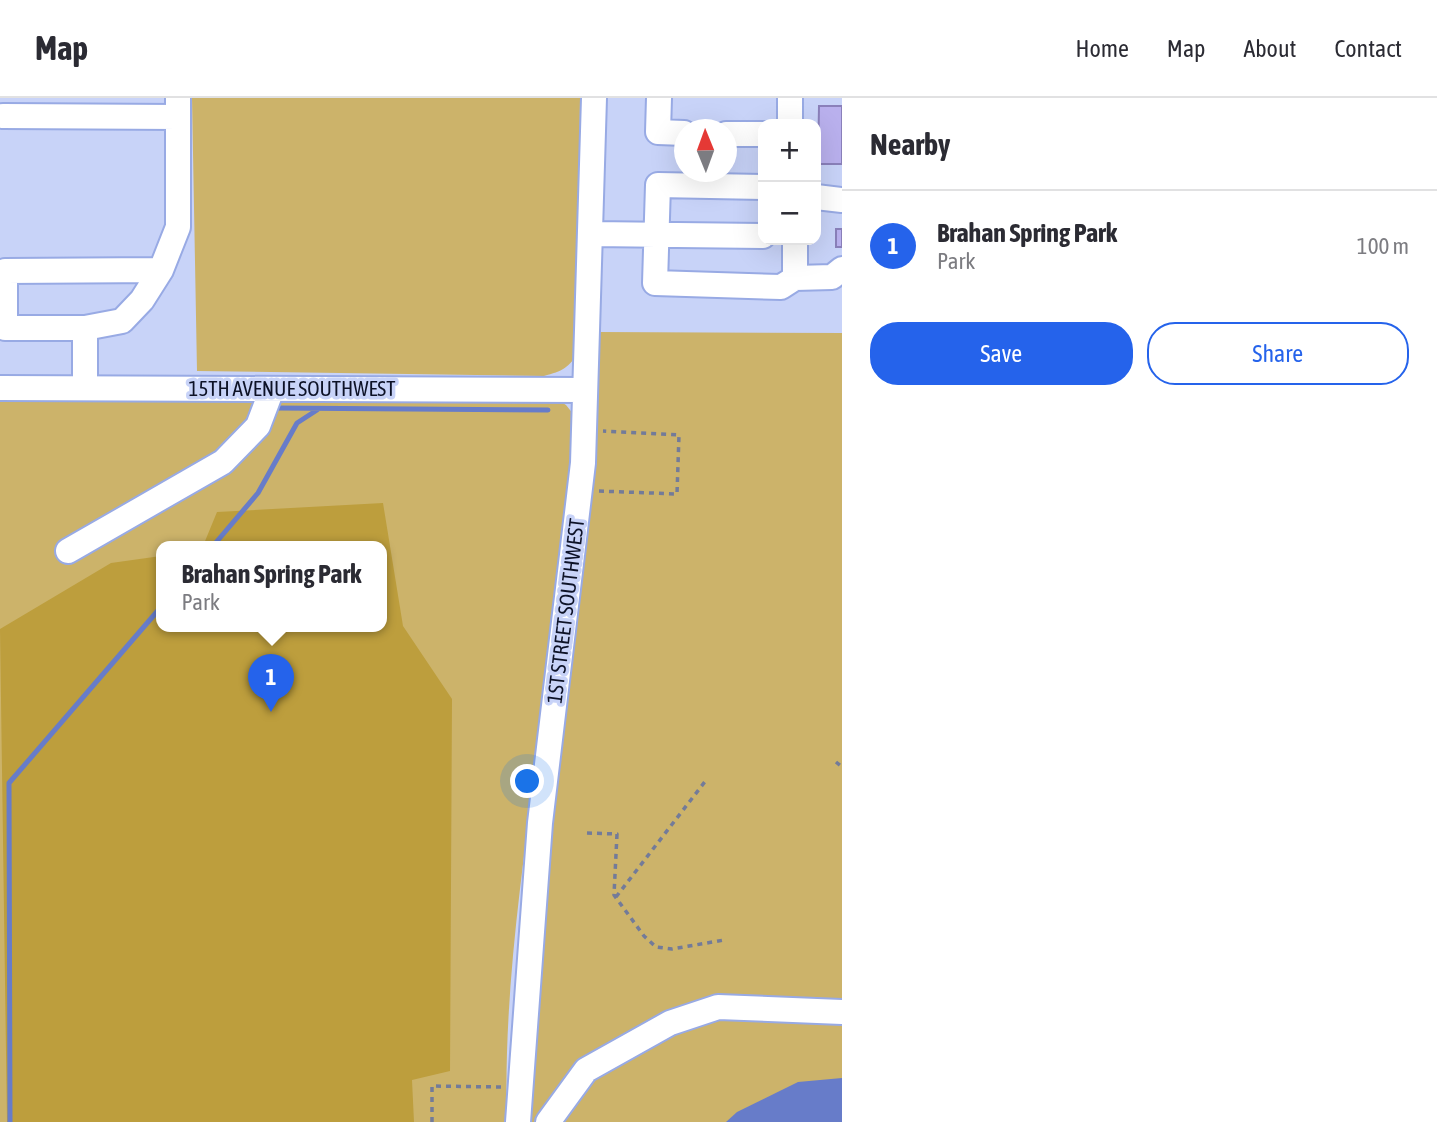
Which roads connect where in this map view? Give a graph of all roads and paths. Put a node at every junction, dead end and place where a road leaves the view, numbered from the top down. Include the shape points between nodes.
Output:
1 (594, 98) edge
2 (659, 98) edge
3 (790, 98) edge
4 (62, 107) edge
5 (178, 108) edge
6 (3, 116) dead end
7 (790, 119) edge
8 (674, 133) edge
9 (737, 134) edge
10 (758, 134) edge
11 (690, 182) edge
12 (737, 182) edge
13 (758, 186) edge
14 (821, 198) edge
15 (842, 200) edge
16 (592, 234) junction
17 (656, 235) junction
18 (758, 236) edge
19 (795, 245) edge
20 (842, 269) edge
21 (161, 270) junction
22 (795, 278) junction
23 (85, 328) junction
24 (85, 387) junction
25 (0, 388) edge
26 (272, 389) junction
27 (585, 390) junction
28 (600, 431) dead end
29 (597, 481) dead end
30 (596, 491) junction
31 (595, 502) dead end
32 (68, 551) dead end
33 (836, 762) dead end
34 (842, 767) edge
35 (707, 779) dead end
36 (587, 832) dead end
37 (615, 898) junction
38 (724, 940) dead end
39 (842, 1012) edge
40 (520, 1088) junction
41 (432, 1122) edge
42 (518, 1122) edge
43 (548, 1122) edge

1 - 16 street, 1ST STREET SOUTHWEST
2 - 8 street via 659,132
3 - 7 street
4 - 5 street
4 - 6 street
5 - 21 street via 178,227
9 - 10 street
11 - 17 street via 658,185
12 - 13 street
14 - 15 street
16 - 17 street
16 - 27 street, 1ST STREET SOUTHWEST
17 - 18 street
17 - 22 street via 655,283 781,287
19 - 22 street
20 - 22 street via 832,277
21 - 23 street via 122,321
21 - 23 street via 5,271 5,328
23 - 24 street
24 - 25 street, 15TH AVENUE SOUTHWEST
24 - 26 street, 15TH AVENUE SOUTHWEST
26 - 27 street, 15TH AVENUE SOUTHWEST
26 - 32 street via 258,426 223,463
27 - 40 street, 1ST STREET SOUTHWEST via 583,463 540,824
28 - 30 path via 679,435 677,494
29 - 30 path
30 - 31 path
33 - 34 path
35 - 37 path
36 - 37 path via 617,834
37 - 38 path via 656,947 673,949
39 - 43 street via 718,1007 670,1023 586,1070
40 - 41 path via 432,1086
40 - 42 street, 1ST STREET SOUTHWEST

